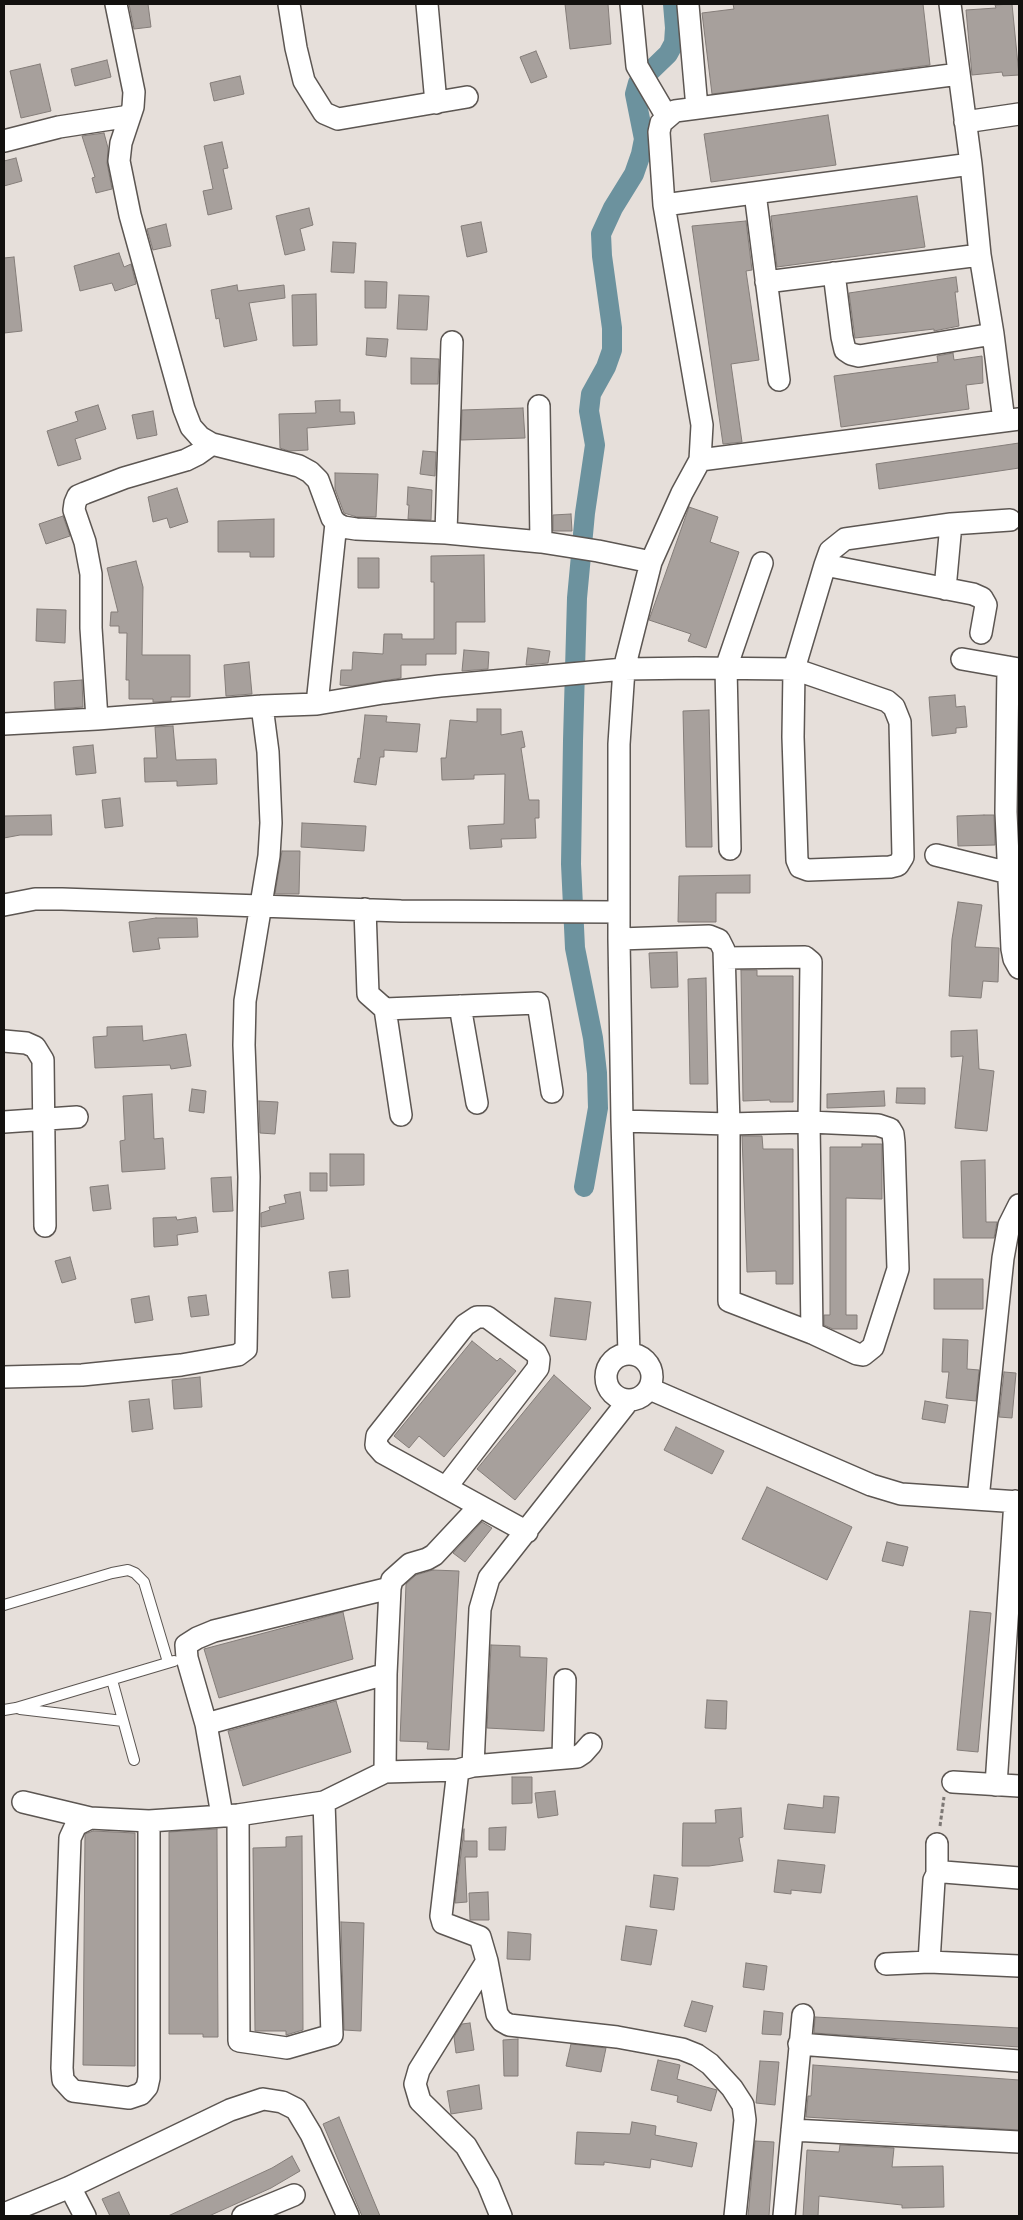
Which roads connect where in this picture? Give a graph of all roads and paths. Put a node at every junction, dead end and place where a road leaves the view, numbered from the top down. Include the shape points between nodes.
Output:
1 (116, 4) edge
2 (289, 4) edge
3 (427, 4) edge
4 (631, 4) edge
5 (950, 4) edge
6 (688, 5) edge
7 (959, 74) junction
8 (467, 97) dead end
9 (436, 103) junction
10 (697, 108) junction
11 (1019, 114) edge
12 (130, 116) junction
13 (667, 117) junction
14 (966, 122) junction
15 (4, 141) edge
16 (971, 164) junction
17 (755, 193) junction
18 (664, 205) junction
19 (980, 255) junction
20 (834, 273) junction
21 (766, 282) junction
22 (993, 334) junction
23 (452, 342) dead end
24 (779, 380) dead end
25 (539, 406) dead end
26 (1012, 420) edge
27 (212, 444) junction
28 (700, 460) junction
29 (1010, 520) dead end
30 (336, 523) junction
31 (951, 524) junction
32 (446, 533) junction
33 (541, 542) junction
34 (651, 562) junction
35 (762, 563) dead end
36 (825, 565) junction
37 (945, 589) junction
38 (981, 633) dead end
39 (962, 659) dead end
40 (726, 668) junction
41 (1014, 668) edge
42 (794, 669) junction
43 (624, 670) junction
44 (317, 704) junction
45 (262, 706) junction
46 (97, 719) junction
47 (4, 724) edge
48 (730, 849) dead end
49 (936, 855) dead end
50 (1009, 873) junction
51 (4, 905) edge
52 (261, 906) junction
53 (365, 910) junction
54 (618, 912) junction
55 (619, 939) junction
56 (725, 958) junction
57 (1019, 968) edge
58 (460, 1006) junction
59 (385, 1009) junction
60 (4, 1041) edge
61 (552, 1092) dead end
62 (476, 1102) dead end
63 (401, 1115) dead end
64 (77, 1117) dead end
65 (44, 1120) junction
66 (622, 1121) junction
67 (4, 1122) edge
68 (809, 1122) junction
69 (729, 1124) junction
70 (1019, 1205) edge
71 (45, 1226) dead end
72 (812, 1333) junction
73 (630, 1354) junction
74 (4, 1377) edge
75 (650, 1389) junction
76 (629, 1400) junction
77 (447, 1486) junction
78 (978, 1499) junction
79 (1017, 1502) edge
80 (479, 1507) junction
81 (527, 1532) junction
82 (390, 1588) junction
83 (1015, 1590) edge
84 (4, 1605) edge
85 (177, 1660) junction
86 (386, 1674) junction
87 (112, 1680) junction
88 (565, 1680) dead end
89 (16, 1708) junction
90 (4, 1710) edge
91 (123, 1721) junction
92 (206, 1724) junction
93 (591, 1744) dead end
94 (563, 1758) junction
95 (134, 1760) dead end
96 (466, 1768) junction
97 (385, 1772) junction
98 (952, 1782) joint
99 (996, 1785) junction
100 (1019, 1786) edge
101 (23, 1802) dead end
102 (324, 1802) junction
103 (230, 1815) junction
104 (90, 1818) junction
105 (148, 1821) junction
106 (937, 1844) joint
107 (938, 1874) junction
108 (1019, 1878) edge
109 (487, 1961) junction
110 (929, 1962) junction
111 (886, 1964) dead end
112 (1019, 1966) edge
113 (802, 2014) dead end
114 (799, 2044) junction
115 (1019, 2061) edge
116 (792, 2130) junction
117 (1019, 2142) edge
118 (70, 2187) junction
119 (294, 2195) dead end
120 (4, 2214) edge
121 (85, 2216) edge
122 (244, 2216) edge
123 (348, 2216) edge
124 (501, 2216) edge
125 (735, 2216) edge
126 (784, 2216) edge

1 - 12 street via 134,92
2 - 9 street via 304,81 324,113 338,119
3 - 9 street
4 - 13 street via 637,66
5 - 7 street
6 - 10 street
7 - 10 street
7 - 14 street
8 - 9 street
10 - 13 street via 675,111
11 - 14 street
12 - 15 street via 59,127
12 - 27 street via 119,161 130,215 184,409 191,427
13 - 18 street via 659,132
14 - 16 street
16 - 17 street
16 - 19 street
17 - 18 street
17 - 21 street
18 - 28 street via 702,425
19 - 20 street
19 - 22 street
20 - 21 street
20 - 22 street via 842,337 845,350 851,354 859,356
21 - 24 street
22 - 26 street
23 - 32 street
25 - 33 street
26 - 28 street
27 - 30 street via 299,466 310,472 318,480
27 - 46 street via 186,460 124,478 78,496 75,503 74,510 91,574
28 - 34 street
29 - 31 street
30 - 32 street via 356,529
30 - 44 street
31 - 36 street via 845,539 830,551
31 - 37 street
32 - 33 street
33 - 34 street
34 - 43 street
35 - 40 street
36 - 37 street
36 - 42 street
37 - 38 street via 982,598 986,605
39 - 41 street
40 - 42 street
40 - 43 street
40 - 48 street
41 - 50 street via 1006,812
42 - 42 street via 887,701 894,707 900,722 903,857 898,865 808,870 800,867 797,860
43 - 44 street via 440,686
43 - 54 street via 619,744
44 - 45 street
45 - 46 street
45 - 52 street via 271,798 269,856
46 - 47 street
49 - 50 street
50 - 57 street via 1012,949
51 - 52 street via 34,899 62,899
52 - 53 street
52 - 74 street via 249,969 245,1017 249,1177 246,1349 238,1356 182,1365 82,1375
53 - 54 street
53 - 59 street via 368,994
54 - 55 street
55 - 56 street via 709,936 719,940
55 - 66 street
56 - 68 street via 805,957 811,962
56 - 69 street
58 - 59 street
58 - 61 street via 538,1003
58 - 62 street
59 - 63 street
60 - 65 street via 26,1043 41,1055
64 - 65 street
65 - 67 street
65 - 71 street
66 - 69 street
66 - 73 street
68 - 69 street
68 - 72 street
68 - 72 street via 890,1128 894,1151 898,1269 873,1347 868,1352 858,1354
69 - 72 street via 729,1301
70 - 78 street via 1009,1224 1003,1258
73 - 75 street via 650,1365
73 - 76 street via 614,1360 606,1373 609,1389 621,1399
75 - 76 street via 644,1395
75 - 78 street via 871,1485 901,1494
76 - 81 street
77 - 77 street via 383,1453 375,1442 465,1325 477,1316 487,1317 536,1353 538,1368
77 - 80 street
78 - 79 street
79 - 83 street
80 - 81 street
80 - 82 street via 434,1555 403,1569 392,1580
81 - 96 street via 489,1578 484,1592
82 - 85 street via 214,1631 186,1645
82 - 86 street
83 - 99 street
84 - 85 lane via 128,1570 144,1582
85 - 87 lane
85 - 92 street
86 - 92 street
86 - 97 street
87 - 89 lane
87 - 91 lane
88 - 94 street
89 - 90 lane
89 - 91 lane
91 - 95 lane
92 - 103 street
93 - 94 street via 583,1754
94 - 96 street
96 - 97 street
96 - 109 street via 441,1916 443,1923 480,1937
97 - 102 street
98 - 99 street
98 - 106 path via 945,1788
99 - 100 street
101 - 104 street
102 - 103 street
102 - 103 street via 332,2035 287,2048 238,2042
103 - 105 street
104 - 105 street
104 - 105 street via 76,1826 70,1838 63,2080 73,2091 130,2098 144,2091 149,2078
106 - 107 street
107 - 108 street
107 - 110 street via 934,1880
109 - 124 street via 419,2070 415,2084 420,2101 466,2146 488,2184
109 - 125 street via 497,2014 508,2025 617,2037 682,2049 697,2055 717,2070 743,2105 745,2120
110 - 111 street
110 - 112 street
113 - 114 street
114 - 115 street
114 - 116 street
116 - 117 street
116 - 126 street
118 - 120 street
118 - 121 street
118 - 123 street via 230,2110 263,2099 282,2102 296,2109 311,2134
119 - 122 street

